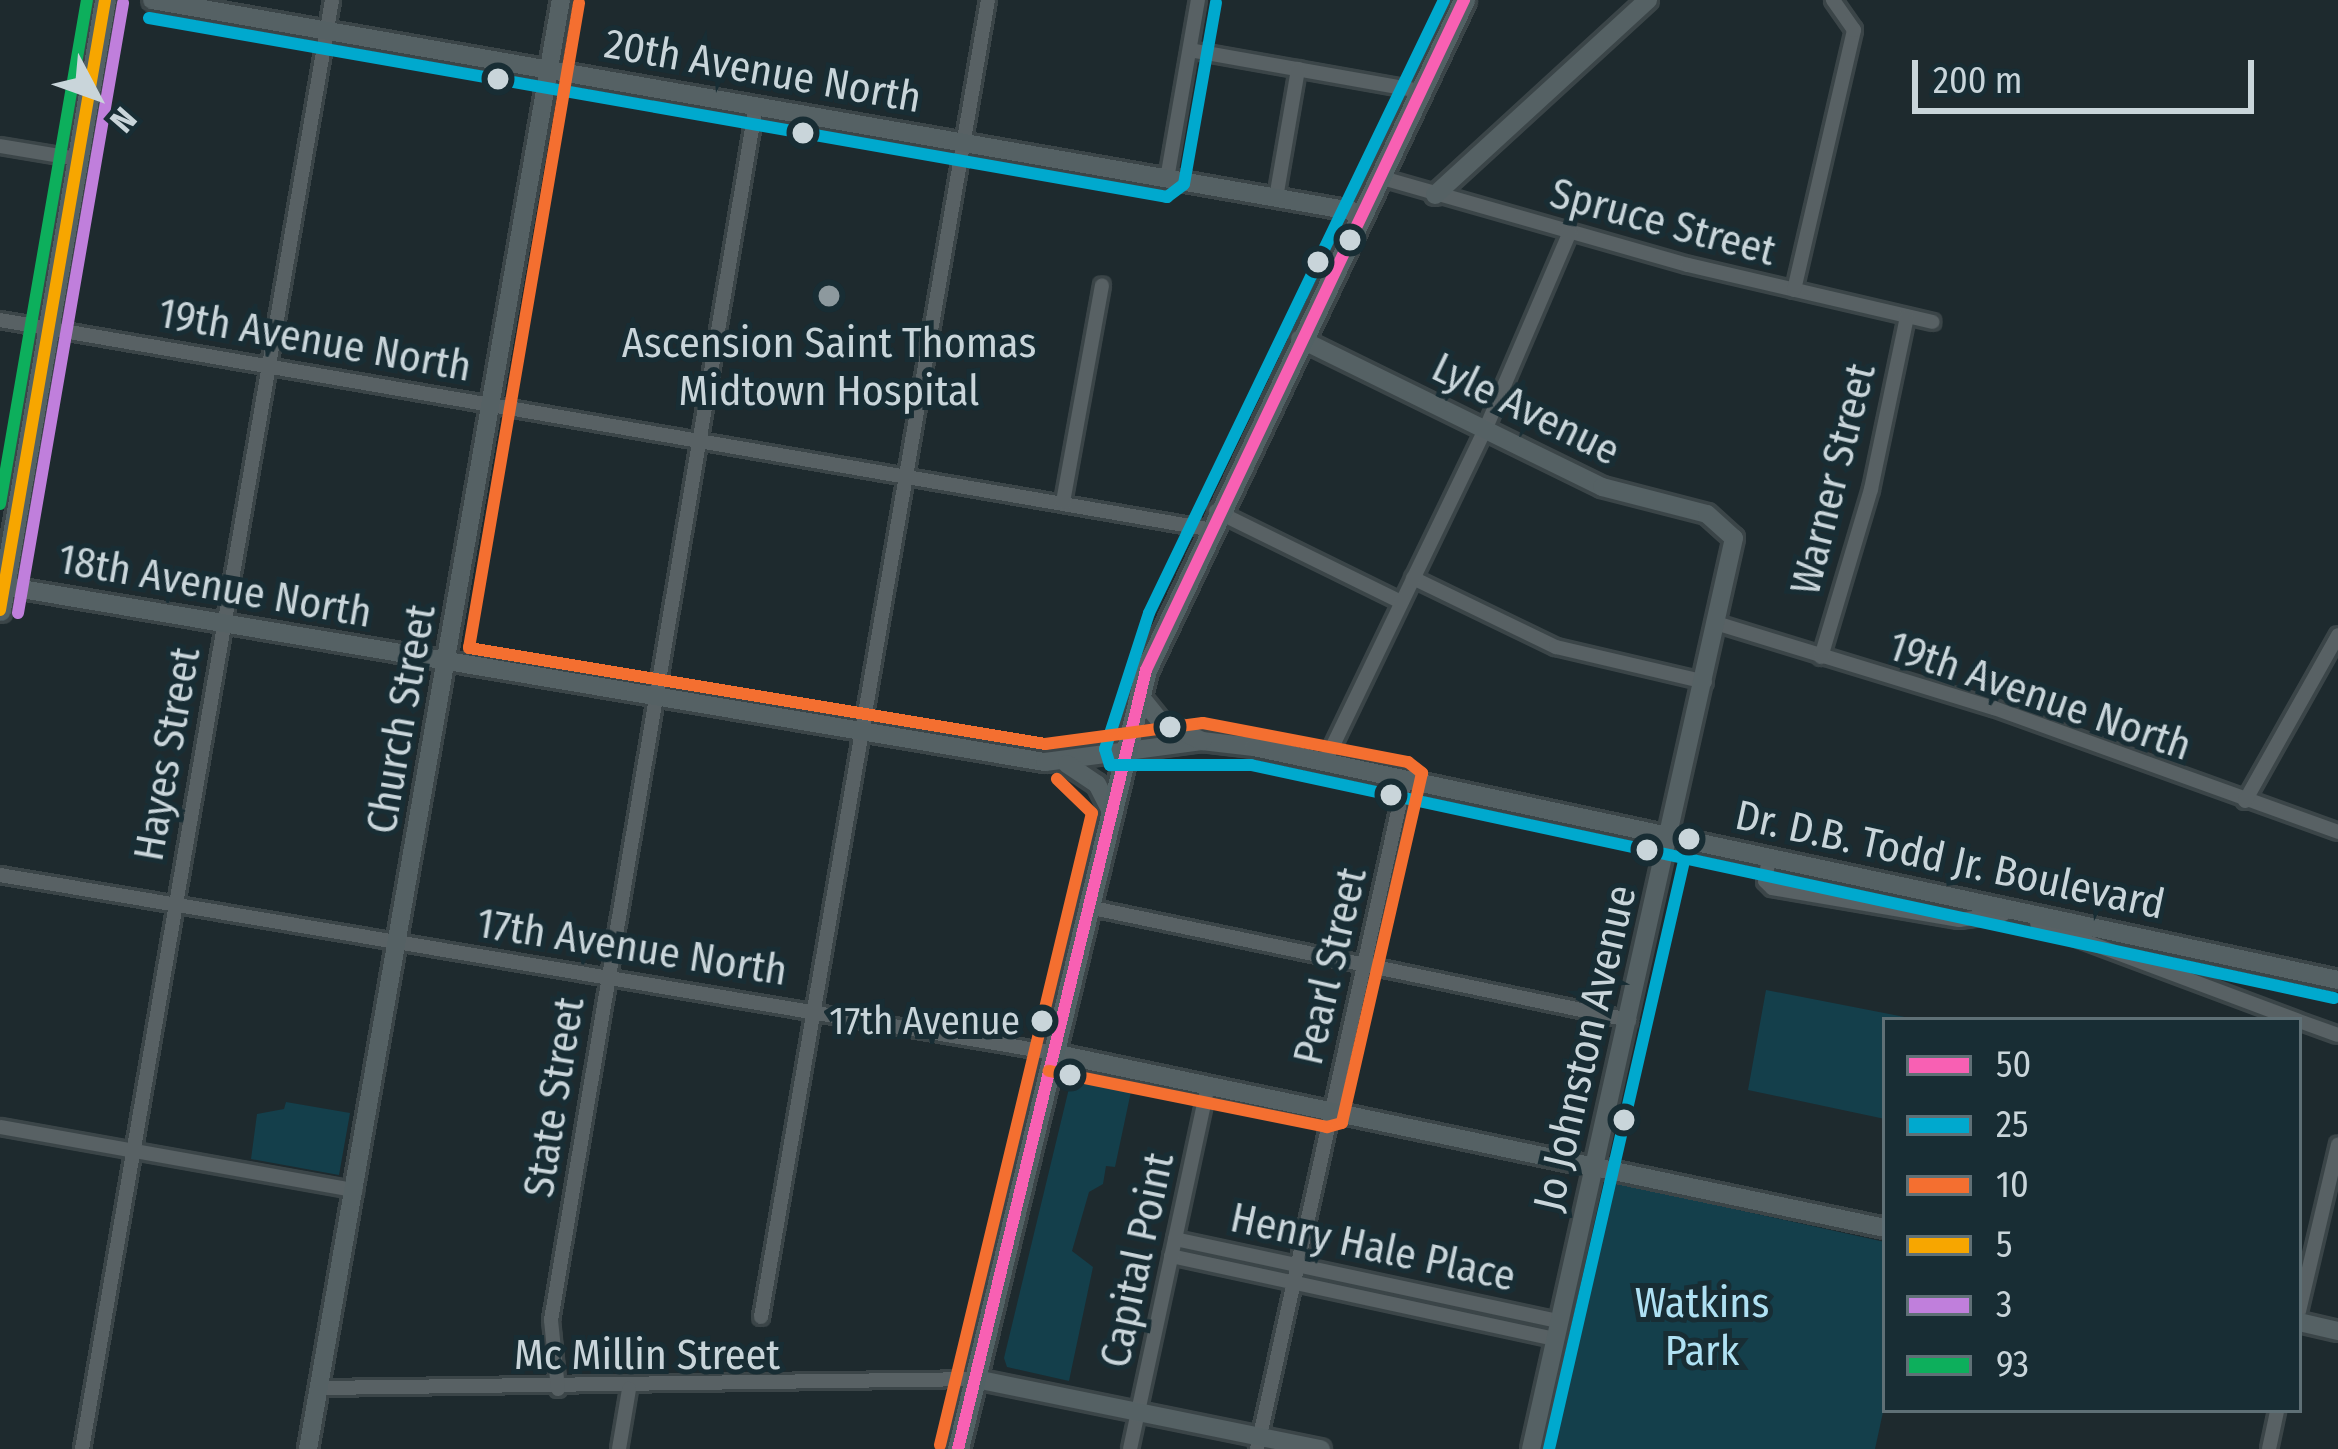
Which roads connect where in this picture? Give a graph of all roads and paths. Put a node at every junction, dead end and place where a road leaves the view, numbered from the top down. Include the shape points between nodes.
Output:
1 (105, 0) edge
2 (152, 0) edge
3 (332, 0) edge
4 (561, 0) edge
5 (988, 0) edge
6 (1198, 0) edge
7 (1464, 0) edge
8 (1648, 0) edge
9 (1833, 0) edge
10 (326, 30) junction
11 (1190, 50) junction
12 (1298, 69) junction
13 (549, 70) junction
14 (1420, 91) junction
15 (756, 106) junction
16 (964, 143) junction
17 (0, 146) edge
18 (78, 159) junction
19 (1379, 177) junction
20 (1167, 178) junction
21 (1435, 195) junction
22 (1276, 198) junction
23 (1362, 213) junction
24 (1570, 232) junction
25 (1102, 285) dead end
26 (1794, 290) junction
27 (1907, 317) junction
28 (0, 320) edge
29 (1932, 322) dead end
30 (50, 329) junction
31 (1300, 340) junction
32 (267, 366) junction
33 (492, 404) junction
34 (1485, 430) junction
35 (699, 438) junction
36 (906, 476) junction
37 (1063, 502) junction
38 (1212, 520) junction
39 (1728, 525) joint
40 (1413, 578) junction
41 (2, 586) edge
42 (1401, 602) junction
43 (0, 610) edge
44 (1719, 624) junction
45 (223, 625) junction
46 (2338, 635) edge
47 (1821, 657) junction
48 (448, 663) junction
49 (1705, 682) junction
50 (1139, 695) junction
51 (655, 697) junction
52 (862, 730) junction
53 (1202, 741) junction
54 (1123, 753) junction
55 (1325, 762) junction
56 (1067, 764) junction
57 (1406, 780) junction
58 (2245, 801) junction
59 (1111, 811) junction
60 (2337, 831) edge
61 (1671, 835) junction
62 (1768, 858) junction
63 (0, 875) edge
64 (174, 904) junction
65 (1088, 907) junction
66 (399, 945) junction
67 (1365, 965) junction
68 (607, 980) junction
69 (2338, 980) edge
70 (813, 1014) junction
71 (2290, 1017) edge
72 (1629, 1020) junction
73 (2302, 1022) edge
74 (2338, 1035) edge
75 (1053, 1053) junction
76 (1208, 1084) junction
77 (1331, 1109) junction
78 (0, 1127) edge
79 (2338, 1145) edge
80 (134, 1152) junction
81 (1594, 1165) junction
82 (355, 1190) junction
83 (1882, 1227) edge
84 (1175, 1239) junction
85 (1171, 1256) junction
86 (1298, 1264) junction
87 (1294, 1282) junction
88 (2302, 1298) edge
89 (761, 1317) dead end
90 (2302, 1323) edge
91 (1556, 1330) junction
92 (2338, 1331) edge
93 (976, 1379) junction
94 (319, 1388) junction
95 (558, 1389) junction
96 (629, 1389) junction
97 (1138, 1409) junction
98 (2276, 1413) edge
99 (1259, 1442) edge
100 (82, 1449) edge
101 (308, 1449) edge
102 (620, 1449) edge
103 (958, 1449) edge
104 (1130, 1449) edge
105 (1321, 1449) edge
106 (1531, 1449) edge
107 (2269, 1449) edge

1 - 18 main road
2 - 10 main road, 20th Avenue North
3 - 10 street, Hayes Street
4 - 13 main road, Church Street
5 - 16 street
6 - 11 street
7 - 14 main road
8 - 21 main road
9 - 26 street via 1854,30
10 - 13 main road, 20th Avenue North
10 - 32 street, Hayes Street
11 - 12 street
11 - 20 street
12 - 14 street
12 - 22 street
13 - 15 main road, 20th Avenue North
13 - 33 main road, Church Street
14 - 19 main road
15 - 16 main road, 20th Avenue North
15 - 35 street, State Street
16 - 20 main road, 20th Avenue North
16 - 36 street
17 - 18 street
18 - 30 main road
19 - 21 street, Spruce Street
19 - 23 main road
20 - 22 main road, 20th Avenue North
21 - 24 street, Spruce Street
22 - 23 main road, 20th Avenue North
23 - 31 main road
24 - 26 street, Spruce Street
24 - 34 street
25 - 37 street
26 - 27 street, Spruce Street
27 - 29 street, Spruce Street
27 - 47 street, Warner Street via 1870,489
28 - 30 street, 19th Avenue North
30 - 32 street, 19th Avenue North
30 - 41 main road
31 - 34 main road, Lyle Avenue
31 - 38 main road
32 - 33 street, 19th Avenue North
32 - 45 street, Hayes Street
33 - 35 street, 19th Avenue North
33 - 48 main road, Church Street
34 - 39 main road, Lyle Avenue via 1627,498
34 - 40 street
35 - 36 street, 19th Avenue North
35 - 51 street, State Street
36 - 37 street, 19th Avenue North
36 - 52 street
37 - 38 street, 19th Avenue North
38 - 42 street, 19th Avenue North
38 - 50 main road
39 - 44 main road, Jo Johnston Avenue via 1736,551
40 - 42 street
40 - 49 street via 1570,652
41 - 43 main road
41 - 45 main road, 18th Avenue North
42 - 55 street
44 - 47 street, 19th Avenue North
44 - 49 main road, Jo Johnston Avenue
45 - 48 main road, 18th Avenue North
45 - 64 street, Hayes Street
46 - 58 street
47 - 58 street, 19th Avenue North via 1994,708
48 - 51 main road, 18th Avenue North
48 - 66 main road, Church Street
49 - 61 main road, Jo Johnston Avenue
50 - 53 main road via 1160,721
50 - 54 main road
51 - 52 main road, 18th Avenue North
51 - 68 street, State Street
52 - 56 main road, 18th Avenue North
52 - 70 street
53 - 54 main road, Dr. D.B. Todd Jr. Boulevard
53 - 55 main road, Dr. D.B. Todd Jr. Boulevard
54 - 56 main road, 18th Avenue North
54 - 59 main road
55 - 57 main road, Dr. D.B. Todd Jr. Boulevard
56 - 59 main road via 1096,784
57 - 61 main road, Dr. D.B. Todd Jr. Boulevard
57 - 67 street, Pearl Street
58 - 60 street, 19th Avenue North
59 - 65 main road
61 - 62 main road, Dr. D.B. Todd Jr. Boulevard
61 - 72 main road, Jo Johnston Avenue
62 - 69 main road, Dr. D.B. Todd Jr. Boulevard
62 - 71 street via 1765,881 1772,888 1959,920 2014,916
63 - 64 street, 17th Avenue North
64 - 66 street, 17th Avenue North
64 - 80 street, Hayes Street
65 - 67 street
65 - 75 main road
66 - 68 street, 17th Avenue North
66 - 82 main road, Church Street
67 - 72 street
67 - 77 street, Pearl Street
68 - 70 street, 17th Avenue North
68 - 95 street, State Street via 551,1320
70 - 75 street, 17th Avenue North
70 - 89 street
72 - 81 main road, Jo Johnston Avenue
73 - 74 street
75 - 76 main road, 17th Avenue North
75 - 93 main road
76 - 77 main road, 17th Avenue North
76 - 84 street, Capital Point
77 - 81 main road, 17th Avenue North
77 - 86 street, Pearl Street
78 - 80 street
79 - 88 street
80 - 82 street
80 - 100 street, Hayes Street
81 - 83 main road, 17th Avenue North
81 - 91 main road, Jo Johnston Avenue
82 - 94 main road, Church Street
84 - 85 street, Capital Point
84 - 86 street, Henry Hale Place
85 - 87 street, Henry Hale Place
85 - 97 street, Capital Point
86 - 87 street, Pearl Street
86 - 91 street, Henry Hale Place
87 - 91 street, Henry Hale Place
87 - 99 street, Pearl Street
90 - 92 main road
91 - 106 main road, Jo Johnston Avenue
93 - 96 street, Mc Millin Street
93 - 97 main road
93 - 103 main road
94 - 95 street, Mc Millin Street
94 - 101 main road, Church Street
95 - 96 street, Mc Millin Street
96 - 102 street
97 - 99 main road
97 - 104 street, Capital Point
98 - 107 street
99 - 105 main road

